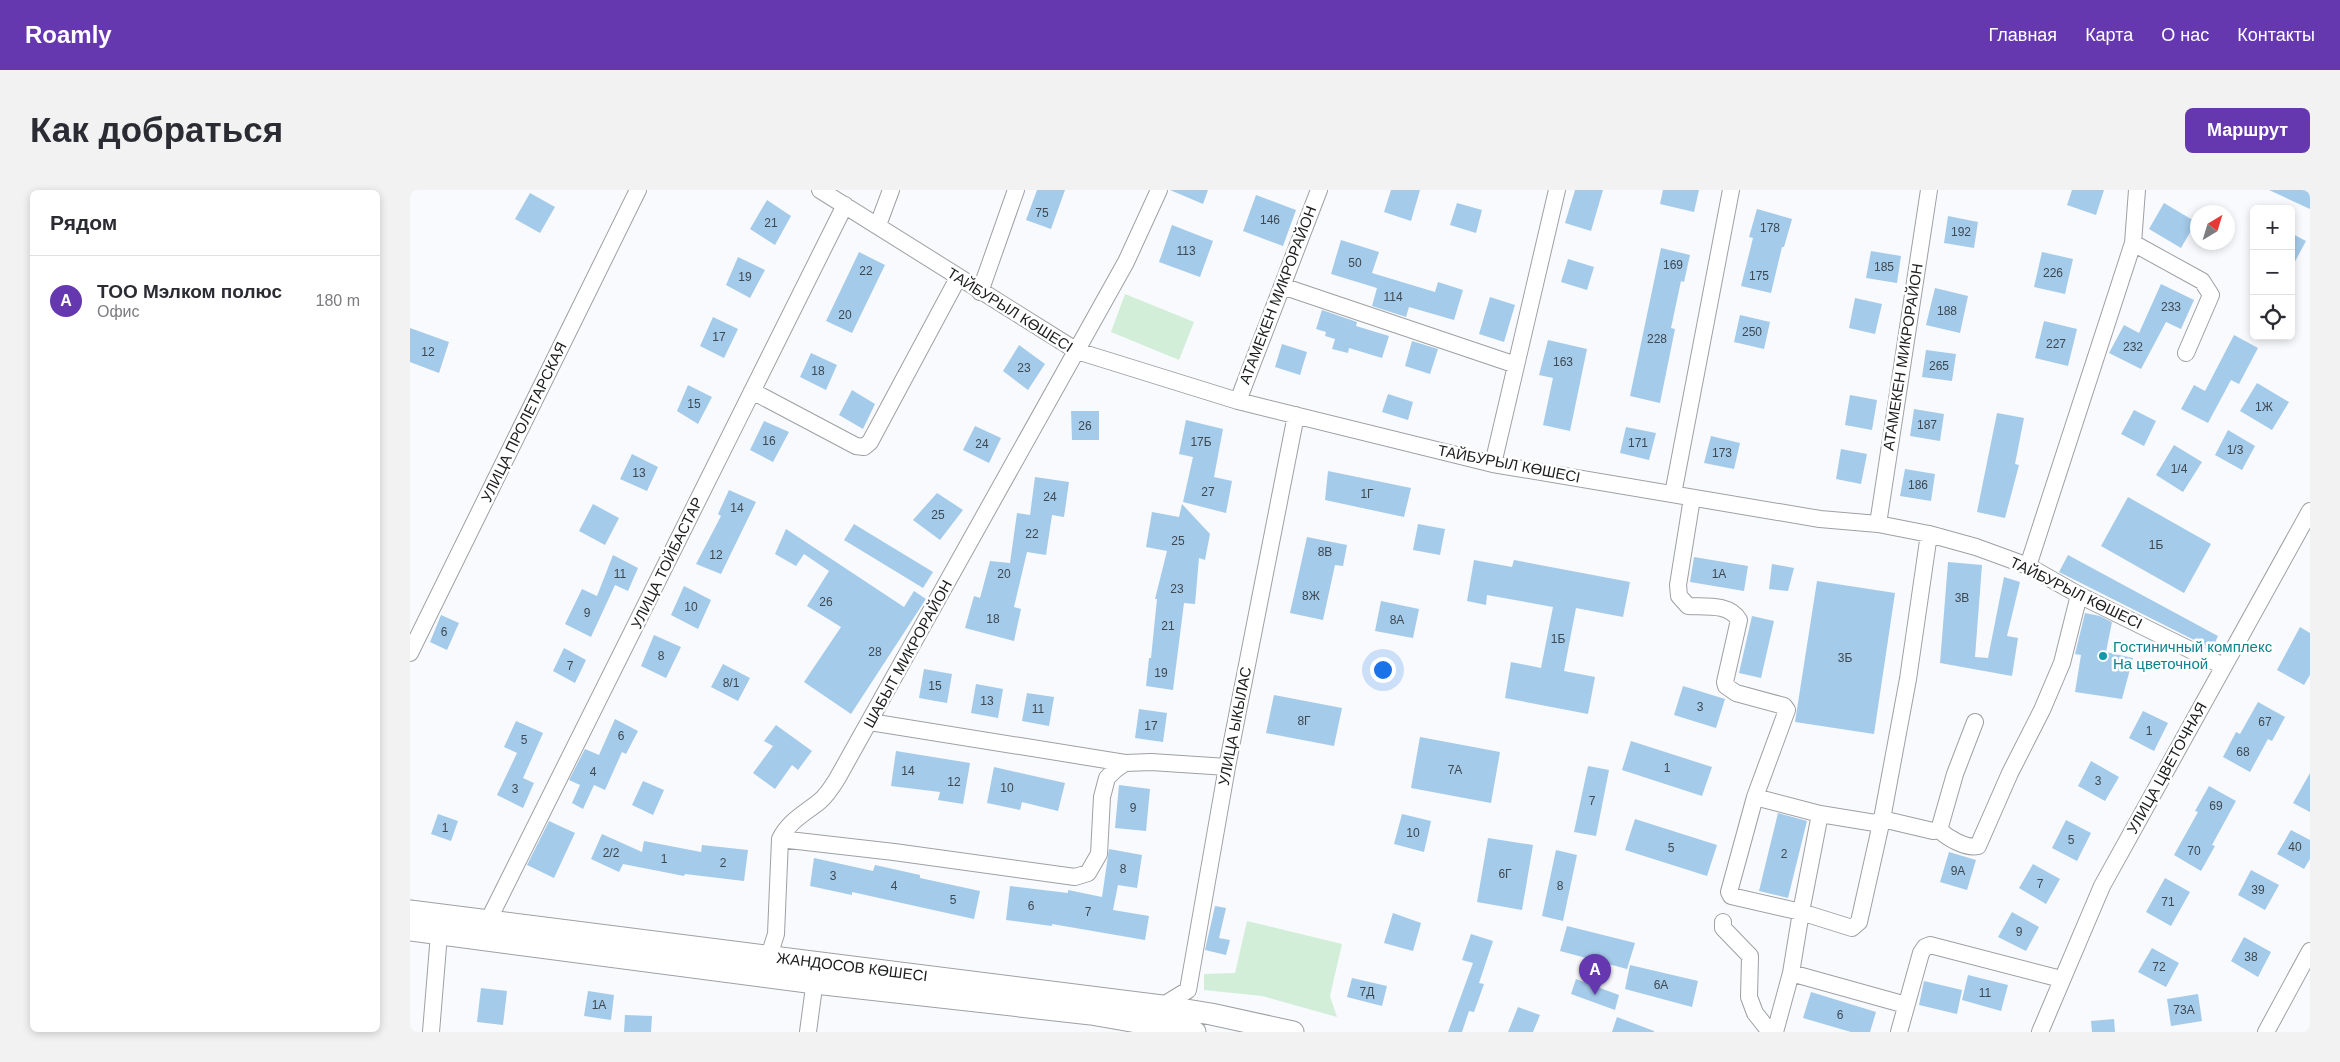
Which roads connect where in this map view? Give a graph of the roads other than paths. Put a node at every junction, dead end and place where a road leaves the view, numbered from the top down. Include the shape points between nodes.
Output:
1 (638, 190) edge
2 (820, 190) edge
3 (891, 190) edge
4 (1016, 190) edge
5 (1159, 190) edge
6 (1319, 190) edge
7 (1556, 190) edge
8 (1731, 190) edge
9 (1929, 190) edge
10 (2137, 190) edge
11 (845, 205) junction
12 (878, 226) junction
13 (2133, 243) junction
14 (958, 278) junction
15 (1282, 286) junction
16 (980, 292) junction
17 (1077, 351) junction
18 (2186, 353) dead end
19 (1516, 366) junction
20 (752, 391) junction
21 (1238, 401) junction
22 (1296, 415) junction
23 (1493, 464) junction
24 (1673, 494) junction
25 (1692, 498) junction
26 (2310, 511) edge
27 (1878, 524) junction
28 (1928, 534) junction
29 (2028, 566) junction
30 (2079, 595) junction
31 (410, 653) edge
32 (2223, 666) junction
33 (870, 722) junction
34 (1975, 722) dead end
35 (1125, 763) junction
36 (1227, 767) junction
37 (1755, 798) junction
38 (1820, 814) junction
39 (1882, 819) junction
40 (1939, 830) junction
41 (780, 839) junction
42 (410, 911) edge
43 (1801, 912) junction
44 (488, 921) junction
45 (1723, 922) dead end
46 (440, 925) junction
47 (410, 930) edge
48 (2310, 952) edge
49 (769, 956) junction
50 (816, 973) junction
51 (1791, 973) junction
52 (2061, 979) junction
53 (1906, 1005) junction
54 (1159, 1021) edge
55 (431, 1032) edge
56 (808, 1032) edge
57 (1195, 1032) edge
58 (1293, 1032) edge
59 (1770, 1032) edge
60 (1775, 1032) edge
61 (1899, 1032) edge
62 (2040, 1032) edge
63 (2266, 1032) edge

1 - 31 street, УЛИЦА ПРОЛЕТАРСКАЯ
2 - 11 street, ТАЙБУРЫЛ КӨШЕСІ
3 - 12 street
4 - 16 street
5 - 17 street, ШАБЫТ МИКРОРАЙОН via 1126,262
6 - 15 street, АТАМЕКЕН МИКРОРАЙОН
7 - 19 street
8 - 24 street
9 - 27 street, АТАМЕКЕН МИКРОРАЙОН
10 - 13 street
11 - 12 street, ТАЙБУРЫЛ КӨШЕСІ
11 - 20 street, УЛИЦА ТОЙБАСТАР
12 - 14 street, ТАЙБУРЫЛ КӨШЕСІ
13 - 18 street via 2207,286 2211,295
13 - 29 street
14 - 16 street, ТАЙБУРЫЛ КӨШЕСІ
14 - 20 street via 870,442 864,447 856,446
15 - 19 street
15 - 21 street, АТАМЕКЕН МИКРОРАЙОН
16 - 17 street, ТАЙБУРЫЛ КӨШЕСІ
17 - 21 street, ТАЙБУРЫЛ КӨШЕСІ
17 - 33 street, ШАБЫТ МИКРОРАЙОН
19 - 23 street
20 - 44 street, УЛИЦА ТОЙБАСТАР
21 - 22 street, ТАЙБУРЫЛ КӨШЕСІ
22 - 23 street, ТАЙБУРЫЛ КӨШЕСІ
22 - 36 street, УЛИЦА ЫКЫЛАС
23 - 24 street, ТАЙБУРЫЛ КӨШЕСІ
24 - 25 street, ТАЙБУРЫЛ КӨШЕСІ
25 - 27 street, ТАЙБУРЫЛ КӨШЕСІ via 1820,519
25 - 37 street via 1679,596 1688,606 1734,612 1739,620 1726,686 1736,693 1784,706 1787,710
26 - 32 street, УЛИЦА ЦВЕТОЧНАЯ
27 - 28 street, ТАЙБУРЫЛ КӨШЕСІ
28 - 29 street, ТАЙБУРЫЛ КӨШЕСІ via 1976,546
28 - 39 street via 1908,679
29 - 30 street, ТАЙБУРЫЛ КӨШЕСІ
30 - 32 street, ТАЙБУРЫЛ КӨШЕСІ
30 - 40 street via 2062,663 1978,846 1954,840
32 - 52 street, УЛИЦА ЦВЕТОЧНАЯ via 2102,886
33 - 35 street
33 - 41 street, ШАБЫТ МИКРОРАЙОН via 837,780 821,800 785,829
34 - 40 street via 1954,774
35 - 36 street via 1189,763
35 - 41 street via 1107,778 1096,862 1088,873 1075,877
36 - 54 street, УЛИЦА ЫКЫЛАС via 1188,990
37 - 38 street
37 - 43 street via 1729,894
38 - 39 street via 1875,824
38 - 43 street
39 - 40 street
39 - 43 street via 1859,922 1852,928
41 - 49 street via 776,934
42 - 46 main road, ЖАНДОСОВ КӨШЕСІ
43 - 51 street
44 - 46 main road, ЖАНДОСОВ КӨШЕСІ
44 - 49 main road, ЖАНДОСОВ КӨШЕСІ
45 - 59 street via 1723,928 1750,956 1749,997 1755,1013
46 - 47 main road, ЖАНДОСОВ КӨШЕСІ
46 - 50 main road, ЖАНДОСОВ КӨШЕСІ
46 - 55 street
48 - 63 street
49 - 50 main road, ЖАНДОСОВ КӨШЕСІ
50 - 54 main road, ЖАНДОСОВ КӨШЕСІ
50 - 56 street
51 - 53 street
51 - 60 street
52 - 53 street via 1930,945 1921,953
52 - 62 street, УЛИЦА ЦВЕТОЧНАЯ
53 - 61 street
54 - 57 main road, ЖАНДОСОВ КӨШЕСІ
54 - 58 main road, ЖАНДОСОВ КӨШЕСІ via 1210,1014

